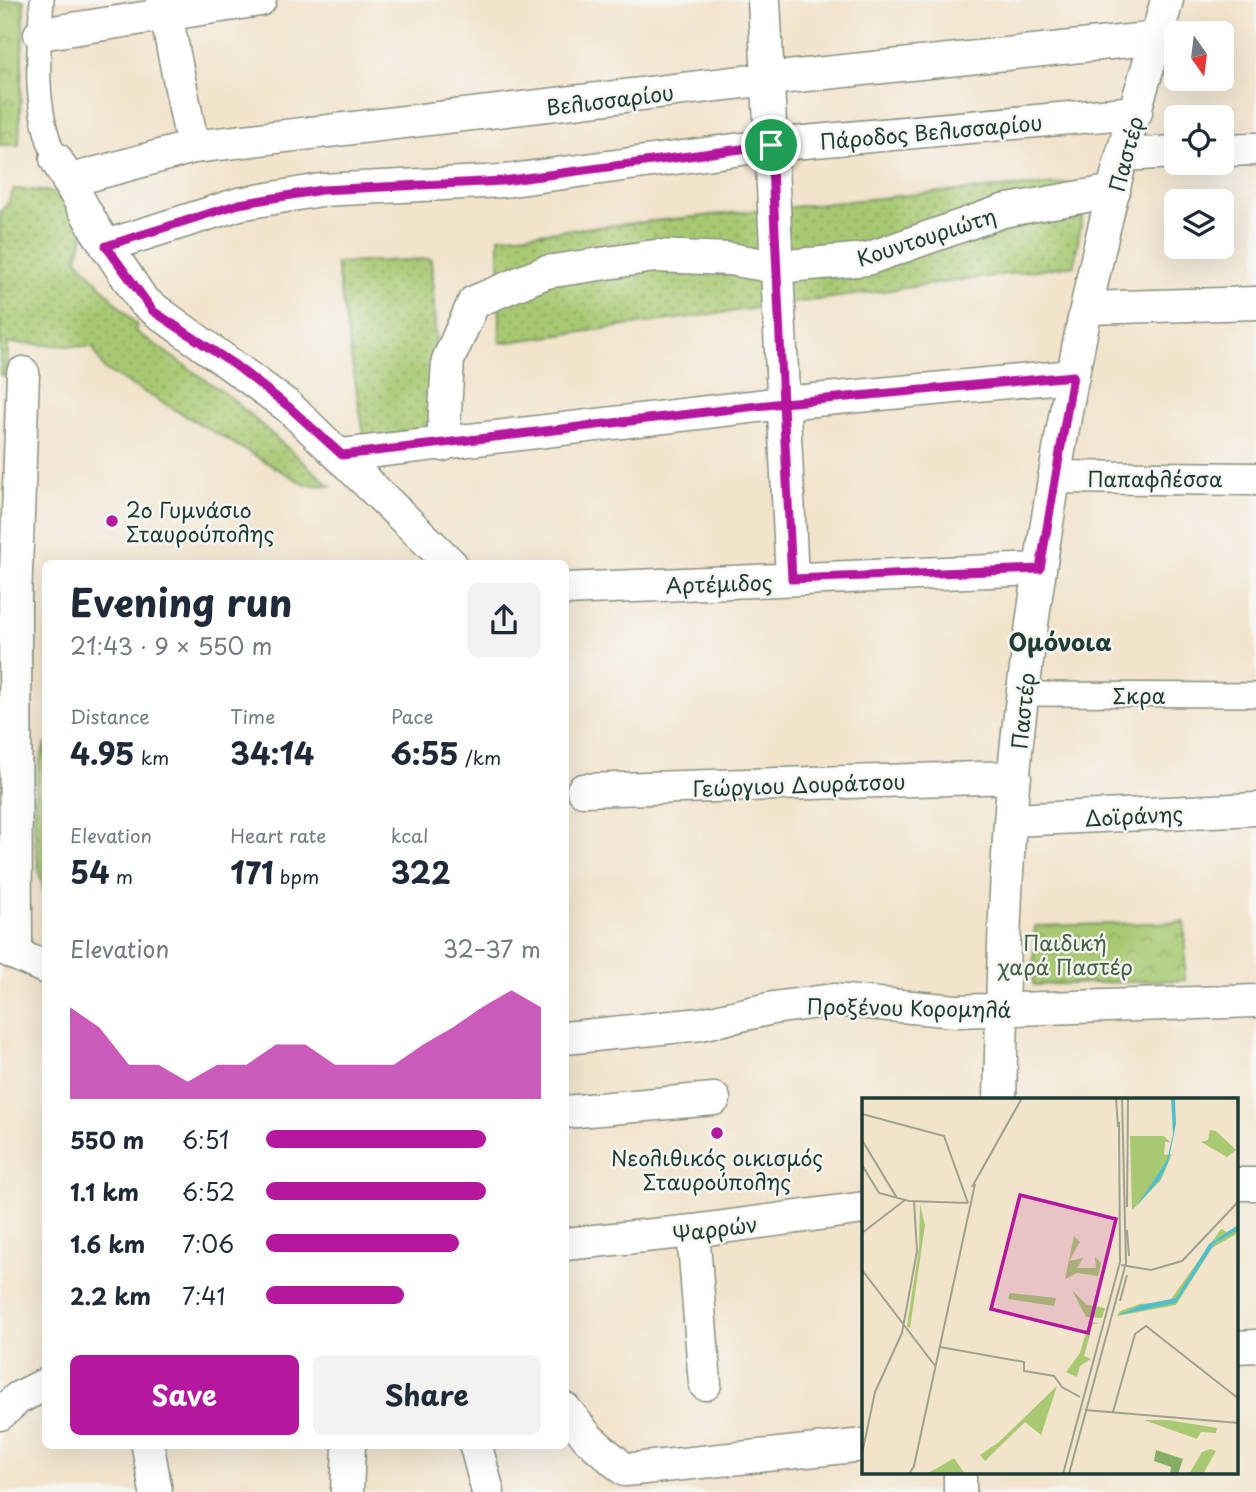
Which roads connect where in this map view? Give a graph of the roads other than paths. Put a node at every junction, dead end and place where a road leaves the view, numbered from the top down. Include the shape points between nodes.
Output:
1 (42, 0) edge
2 (260, 0) edge
3 (764, 0) edge
4 (1167, 0) edge
5 (164, 7) edge
6 (40, 34) junction
7 (1157, 38) junction
8 (768, 79) junction
9 (1136, 113) junction
10 (771, 145) junction
11 (193, 147) junction
12 (1256, 149) edge
13 (1234, 150) edge
14 (1164, 153) edge
15 (1122, 155) junction
16 (62, 170) junction
17 (1114, 191) junction
18 (106, 246) junction
19 (776, 267) junction
20 (1256, 303) edge
21 (1087, 308) junction
22 (23, 373) dead end
23 (1073, 376) junction
24 (783, 403) junction
25 (443, 445) junction
26 (342, 455) junction
27 (1054, 477) junction
28 (1256, 479) edge
29 (448, 560) edge
30 (1040, 569) junction
31 (792, 579) junction
32 (569, 589) edge
33 (8, 600) edge
34 (1022, 694) junction
35 (1256, 695) edge
36 (1015, 777) junction
37 (583, 790) dead end
38 (1256, 809) edge
39 (1011, 820) junction
40 (8, 950) edge
41 (42, 966) edge
42 (1256, 1001) edge
43 (1002, 1010) junction
44 (569, 1038) edge
45 (1000, 1098) edge
46 (714, 1099) dead end
47 (569, 1112) edge
48 (1238, 1184) edge
49 (1256, 1184) edge
50 (862, 1208) edge
51 (693, 1231) junction
52 (569, 1244) edge
53 (1256, 1346) edge
54 (1238, 1347) edge
55 (705, 1384) dead end
56 (42, 1386) edge
57 (0, 1414) edge
58 (569, 1414) edge
59 (862, 1445) edge
60 (152, 1449) edge
61 (349, 1449) edge
62 (477, 1449) edge
63 (960, 1474) edge
64 (626, 1481) edge
65 (156, 1492) edge
66 (347, 1492) edge
67 (488, 1492) edge
68 (960, 1492) edge

1 - 6 street
2 - 5 street
3 - 8 street
4 - 7 street, Παστέρ
5 - 6 street
5 - 11 street
6 - 16 street via 42,123
7 - 8 street, Βελισσαρίου
7 - 9 street, Παστέρ
8 - 10 street
8 - 11 street, Βελισσαρίου
9 - 10 street, Πάροδος Βελισσαρίου
9 - 15 street, Παστέρ
10 - 18 street, Πάροδος Βελισσαρίου via 503,181 321,190 239,204
10 - 19 street
11 - 16 street, Βελισσαρίου
12 - 13 street
14 - 15 street
15 - 17 street, Παστέρ
16 - 18 street
17 - 19 street, Κουντουριώτη via 1003,211 867,259
17 - 21 street, Παστέρ
18 - 26 street via 153,311 235,365
19 - 24 street
19 - 25 street, Κουντουριώτη via 730,258 655,256 546,272 474,302 449,360
20 - 21 street
21 - 23 street, Παστέρ
22 - 33 street
23 - 24 street
23 - 27 street, Παστέρ
24 - 25 street
24 - 31 street
25 - 26 street
26 - 29 street
27 - 28 street, Παπαφλέσσα
27 - 30 street, Παστέρ
30 - 31 street, Αρτέμιδος
30 - 34 street, Παστέρ
31 - 32 street, Αρτέμιδος
33 - 40 street
34 - 35 street, Σκρα
34 - 36 street, Παστέρ
36 - 37 street, Γεώργιου Δουράτσου
36 - 39 street, Παστέρ
38 - 39 street, Δοϊράνης
39 - 43 street, Παστέρ
40 - 41 street
42 - 43 street, Προξένου Κορομηλά
43 - 44 street, Προξένου Κορομηλά via 956,1011 833,1000 701,1024
43 - 45 street, Παστέρ
46 - 47 street
48 - 49 street
50 - 51 street, Ψαρρών
51 - 52 street, Ψαρρών
51 - 55 street
53 - 54 street
56 - 57 street
58 - 64 street
59 - 64 street
60 - 65 street
61 - 66 street
62 - 67 street
63 - 68 street

